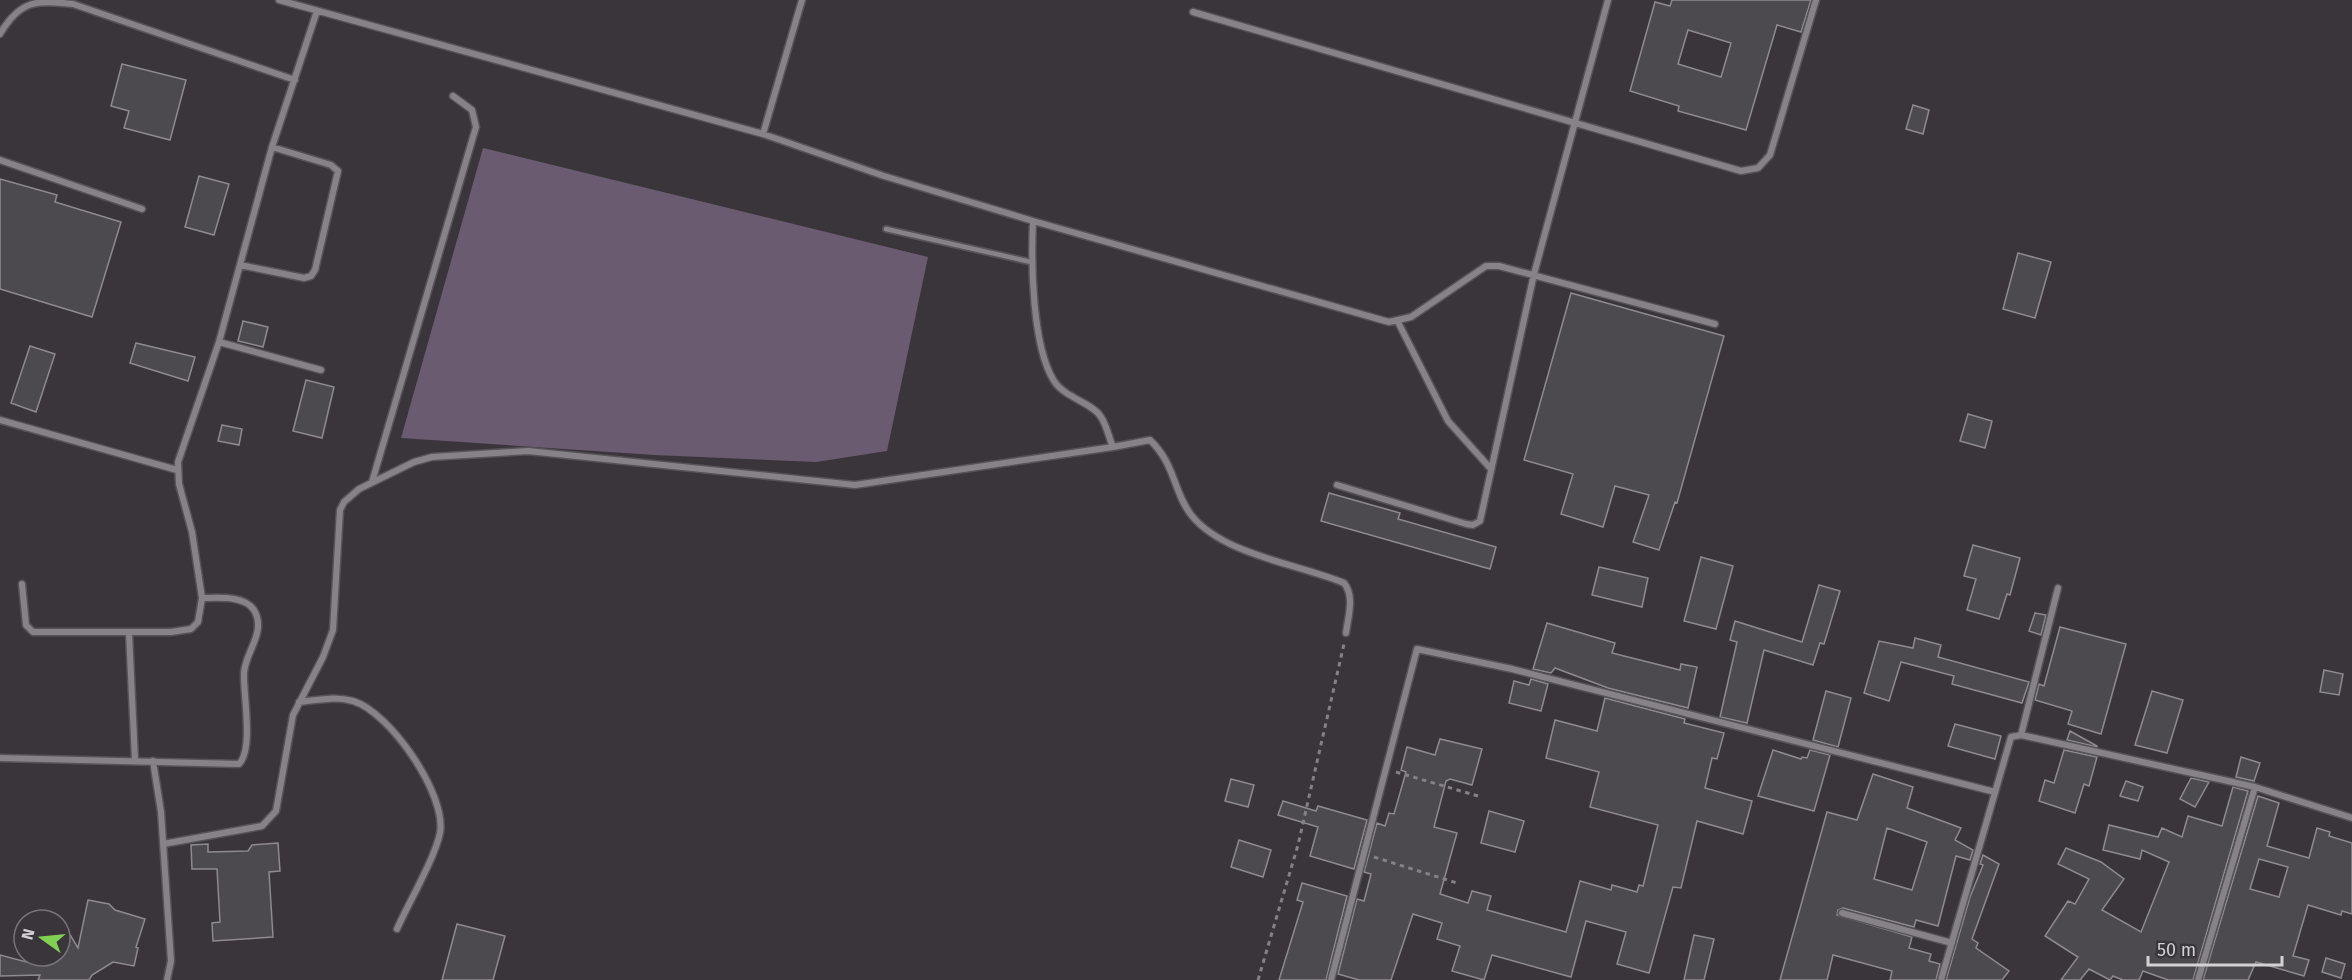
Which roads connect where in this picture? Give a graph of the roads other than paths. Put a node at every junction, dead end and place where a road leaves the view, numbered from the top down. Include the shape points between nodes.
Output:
1 (279, 0) edge
2 (802, 0) edge
3 (1608, 0) edge
4 (1816, 0) edge
5 (317, 11) junction
6 (1193, 12) dead end
7 (0, 34) edge
8 (296, 80) junction
9 (453, 96) dead end
10 (1574, 122) junction
11 (763, 134) junction
12 (272, 147) junction
13 (0, 160) edge
14 (142, 209) dead end
15 (1033, 221) junction
16 (886, 229) dead end
17 (1031, 262) junction
18 (240, 265) junction
19 (1534, 274) junction
20 (1398, 322) junction
21 (1715, 324) dead end
22 (219, 342) junction
23 (321, 370) dead end
24 (0, 420) edge
25 (1113, 447) junction
26 (1491, 469) junction
27 (177, 470) junction
28 (372, 482) junction
29 (1337, 485) dead end
30 (21, 584) dead end
31 (2058, 588) dead end
32 (202, 598) junction
33 (129, 633) junction
34 (1346, 633) road end
35 (299, 702) junction
36 (2021, 735) junction
37 (0, 758) edge
38 (135, 760) junction
39 (153, 761) junction
40 (2255, 787) junction
41 (1995, 792) junction
42 (2352, 818) edge
43 (163, 844) junction
44 (1842, 913) dead end
45 (397, 929) dead end
46 (1952, 943) junction
47 (166, 980) edge
48 (1330, 980) edge
49 (1941, 980) edge
50 (2198, 980) edge

1 - 5 street
2 - 11 street
3 - 10 street
4 - 10 street via 1773,148 1758,168 1741,171
5 - 8 street
5 - 11 street
6 - 10 street
7 - 8 street via 9,18 28,4 38,0 73,4
8 - 12 street
9 - 28 street via 472,110 476,127
10 - 19 street
11 - 15 street
12 - 18 street
12 - 18 street via 331,165 338,171 315,270 304,278
13 - 14 street
15 - 17 street
15 - 20 street
16 - 17 lane
17 - 25 street via 1048,368 1063,391 1101,415
18 - 22 street
19 - 20 street via 1486,266
19 - 21 street
19 - 26 street
20 - 26 street via 1448,421
22 - 23 street
22 - 27 street
24 - 27 street
25 - 28 street via 855,485 528,452 432,457
25 - 34 street via 1150,440 1165,456 1191,515 1217,537 1344,583 1350,602
26 - 29 street via 1483,514 1473,525
27 - 32 street
28 - 35 street via 350,495 340,510 333,630
30 - 33 street via 26,625 33,632
31 - 36 street
32 - 33 street via 198,622 191,629
32 - 39 street via 248,603 257,618 255,643 244,674 245,755 239,764
33 - 38 street
35 - 43 street via 290,725 279,801 268,823
35 - 45 street via 343,699 366,707 397,734 428,786 441,821 440,833
36 - 40 street
36 - 41 street via 2011,737
37 - 38 street
38 - 39 street
39 - 43 street
40 - 42 street
40 - 50 street
41 - 46 street
41 - 48 street via 1512,669 1417,649
43 - 47 street via 171,962
44 - 46 street
46 - 49 street

